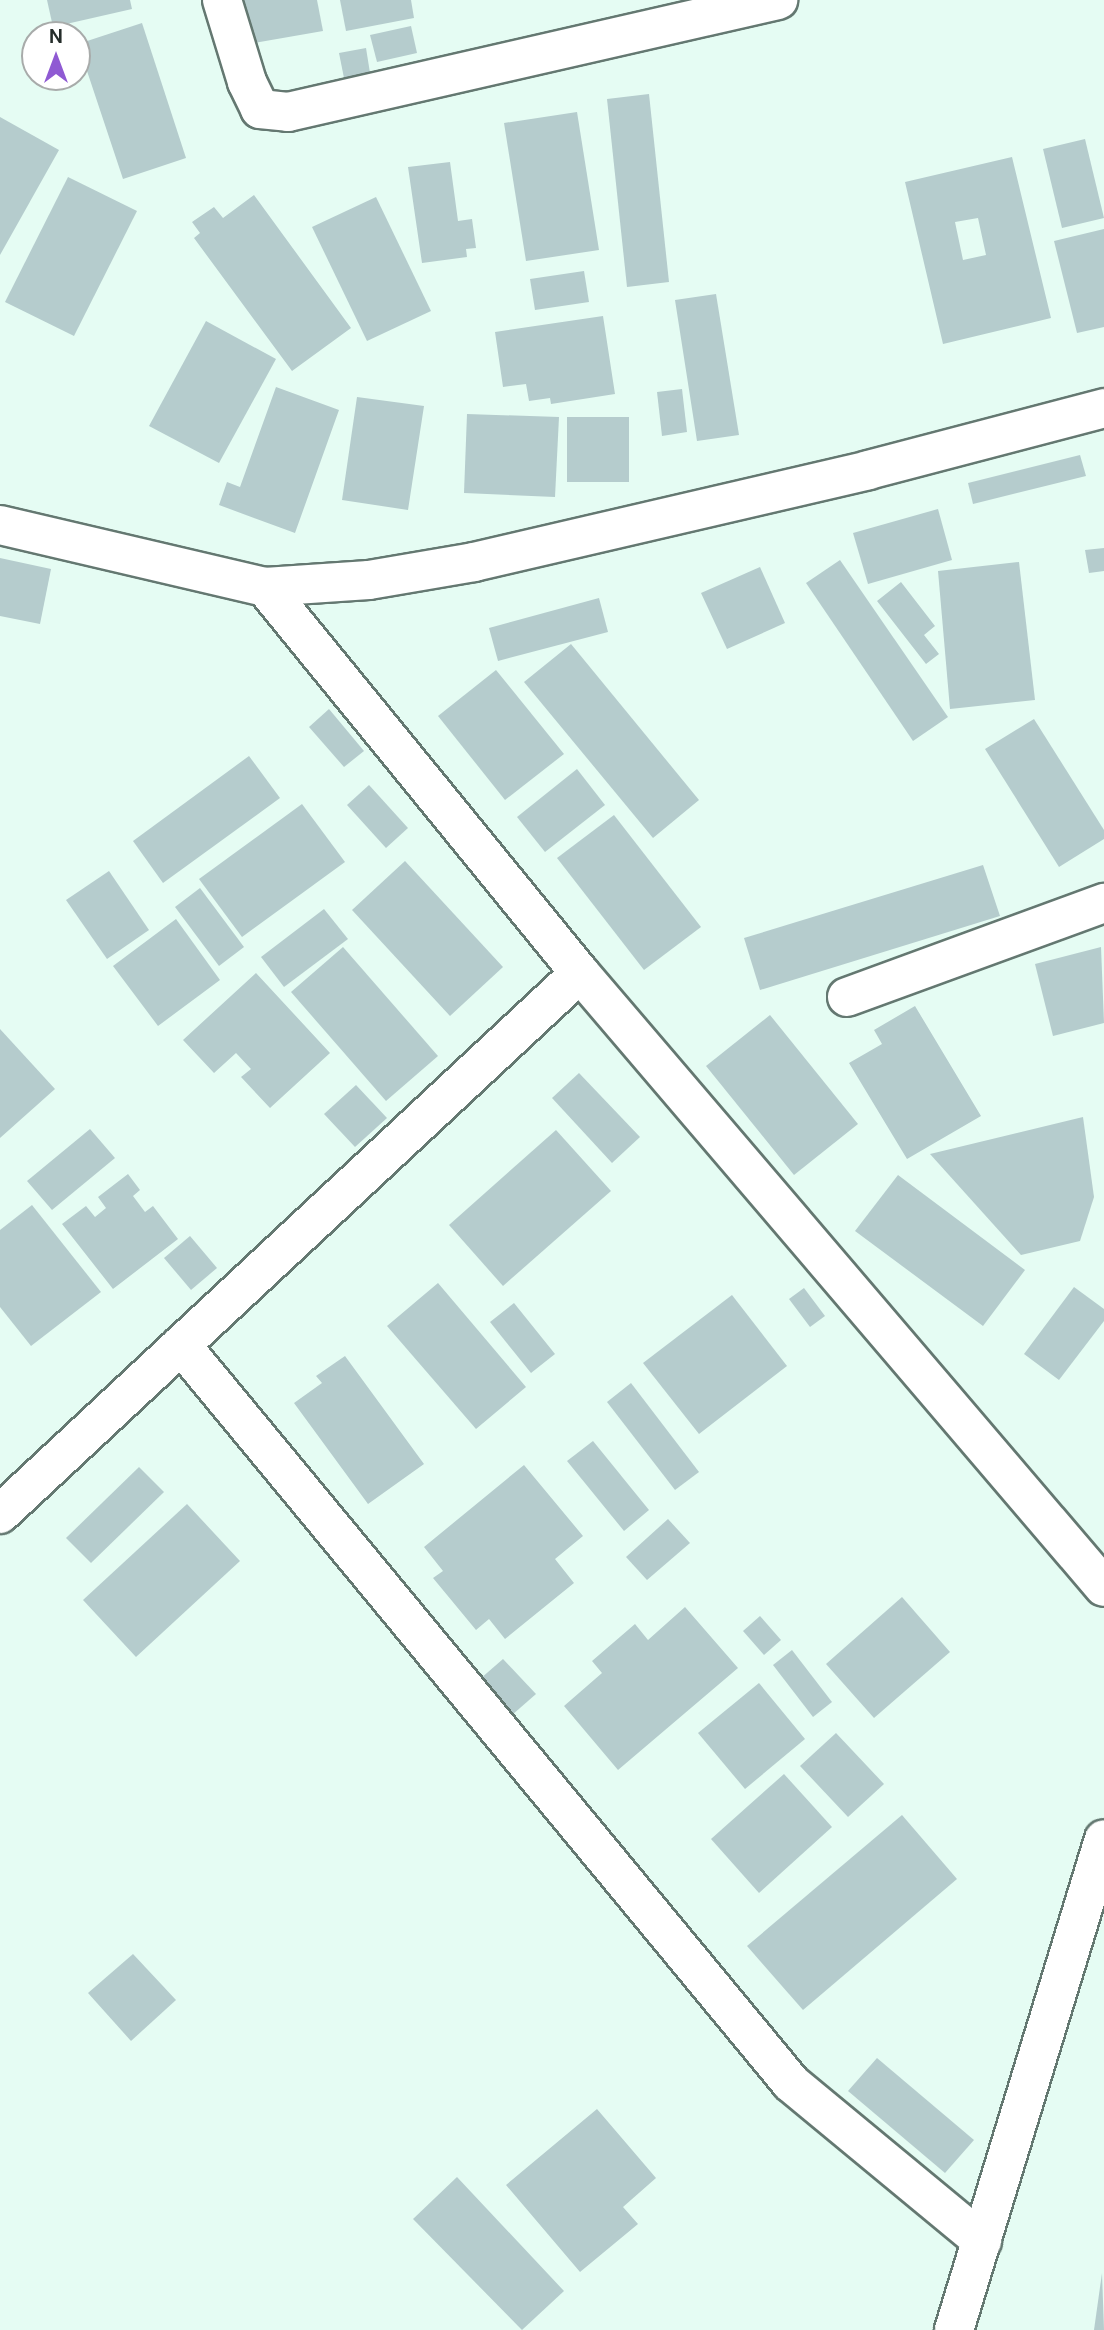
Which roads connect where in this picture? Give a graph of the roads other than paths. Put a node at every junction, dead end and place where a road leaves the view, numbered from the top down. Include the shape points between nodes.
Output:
1 (222, 0) edge
2 (778, 0) edge
3 (1104, 408) edge
4 (0, 525) edge
5 (265, 587) junction
6 (1104, 903) edge
7 (580, 973) junction
8 (847, 997) dead end
9 (181, 1345) junction
10 (0, 1514) edge
11 (1104, 1587) edge
12 (1104, 1839) edge
13 (982, 2241) junction
14 (954, 2330) edge

1 - 2 street via 260,109 288,112
3 - 5 street via 869,470 474,562 369,580
4 - 5 street
5 - 7 street
6 - 8 street
7 - 9 street
7 - 11 street
9 - 10 street
9 - 13 street via 790,2083
12 - 13 street
13 - 14 street

